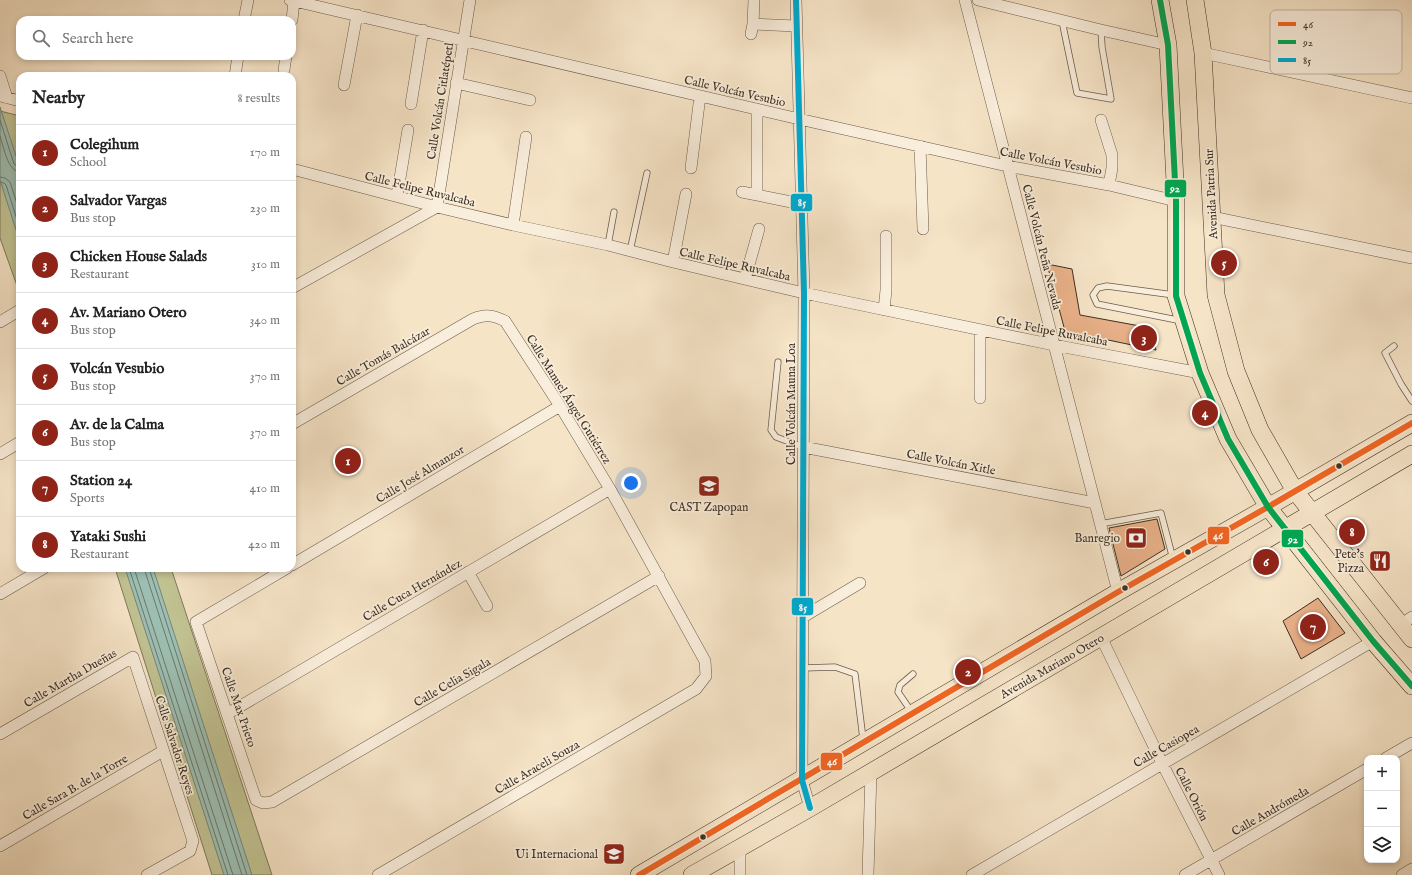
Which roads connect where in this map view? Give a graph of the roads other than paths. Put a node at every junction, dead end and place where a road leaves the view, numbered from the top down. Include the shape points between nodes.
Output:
1 (248, 0) edge
2 (292, 0) edge
3 (470, 0) edge
4 (754, 0) edge
5 (796, 0) edge
6 (965, 0) edge
7 (978, 0) edge
8 (1160, 0) edge
9 (1195, 0) edge
10 (245, 16) edge
11 (292, 16) edge
12 (357, 16) junction
13 (1062, 20) junction
14 (796, 26) junction
15 (423, 30) junction
16 (1101, 30) junction
17 (463, 40) junction
18 (1168, 45) junction
19 (1203, 53) junction
20 (237, 60) edge
21 (285, 60) edge
22 (1270, 67) edge
23 (284, 70) dead end
24 (236, 72) edge
25 (1301, 74) edge
26 (0, 76) edge
27 (456, 83) junction
28 (344, 85) dead end
29 (700, 96) junction
30 (4, 97) edge
31 (1412, 98) edge
32 (16, 100) edge
33 (530, 100) dead end
34 (411, 104) dead end
35 (757, 109) junction
36 (799, 119) junction
37 (1101, 120) dead end
38 (408, 130) dead end
39 (526, 137) dead end
40 (920, 146) junction
41 (1008, 166) junction
42 (691, 168) dead end
43 (296, 170) edge
44 (647, 173) dead end
45 (1109, 185) junction
46 (742, 192) dead end
47 (686, 194) dead end
48 (758, 195) junction
49 (397, 196) junction
50 (1176, 201) junction
51 (801, 204) junction
52 (436, 207) junction
53 (614, 212) dead end
54 (1212, 217) junction
55 (512, 225) junction
56 (758, 229) dead end
57 (923, 229) dead end
58 (886, 236) dead end
59 (608, 245) junction
60 (630, 251) junction
61 (1412, 258) edge
62 (673, 262) junction
63 (745, 279) junction
64 (296, 286) edge
65 (804, 293) junction
66 (1176, 296) junction
67 (884, 310) junction
68 (16, 312) edge
69 (488, 315) joint
70 (1184, 321) junction
71 (0, 322) edge
72 (980, 330) junction
73 (1054, 345) junction
74 (1394, 346) dead end
75 (778, 362) dead end
76 (1200, 373) junction
77 (980, 398) dead end
78 (1412, 401) edge
79 (560, 406) junction
80 (296, 422) edge
81 (1412, 422) edge
82 (16, 444) edge
83 (803, 447) junction
84 (0, 454) edge
85 (1412, 454) edge
86 (610, 489) junction
87 (1295, 491) junction
88 (1095, 503) junction
89 (1268, 507) junction
90 (1312, 512) junction
91 (1100, 524) junction
92 (1284, 530) junction
93 (1173, 561) junction
94 (296, 563) edge
95 (37, 572) edge
96 (280, 572) edge
97 (468, 572) junction
98 (659, 576) junction
99 (860, 583) dead end
100 (1118, 592) junction
101 (0, 594) edge
102 (487, 606) dead end
103 (803, 617) junction
104 (1406, 621) edge
105 (1101, 638) junction
106 (1412, 639) edge
107 (1373, 641) junction
108 (133, 657) joint
109 (803, 668) junction
110 (913, 674) dead end
111 (706, 676) joint
112 (1412, 686) edge
113 (227, 714) junction
114 (913, 714) junction
115 (0, 734) edge
116 (1412, 743) edge
117 (863, 744) junction
118 (163, 751) junction
119 (1391, 755) edge
120 (1162, 763) junction
121 (871, 771) junction
122 (1364, 771) edge
123 (802, 780) junction
124 (256, 800) joint
125 (810, 808) junction
126 (0, 846) edge
127 (740, 847) junction
128 (1211, 860) junction
129 (1412, 869) edge
130 (147, 875) edge
131 (378, 875) edge
132 (639, 875) edge
133 (692, 875) edge
134 (740, 875) edge
135 (868, 875) edge
136 (972, 875) edge
137 (1185, 875) edge
138 (1219, 875) edge
139 (1402, 875) edge

1 - 10 street
2 - 11 street
2 - 12 street, Calle Volcán Vesubio
3 - 17 street, Calle Volcán Citlatépetl
4 - 14 street via 752,29
5 - 14 street, Calle Volcán Mauna Loa
6 - 41 street, Calle Volcán Peña Nevada
7 - 13 street
8 - 18 main road
9 - 19 main road, Avenida Patria Sur
12 - 15 street, Calle Volcán Vesubio
12 - 28 street
13 - 16 street
13 - 16 lane via 1077,93 1110,99
14 - 36 street, Calle Volcán Mauna Loa
15 - 17 street, Calle Volcán Vesubio
15 - 34 street
16 - 18 street
17 - 27 street, Calle Volcán Citlatépetl
17 - 29 street, Calle Volcán Vesubio
18 - 50 main road
19 - 22 street
19 - 54 main road, Avenida Patria Sur
20 - 24 street
21 - 23 street
25 - 31 street
26 - 30 street
27 - 33 street
27 - 52 street, Calle Volcán Citlatépetl
29 - 35 street, Calle Volcán Vesubio
29 - 42 street
30 - 32 street
35 - 36 street, Calle Volcán Vesubio
35 - 48 street
36 - 40 street, Calle Volcán Vesubio
36 - 51 street, Calle Volcán Mauna Loa
37 - 45 street via 1112,155
38 - 49 street
39 - 55 street
40 - 41 street, Calle Volcán Vesubio
40 - 57 street
41 - 45 street, Calle Volcán Vesubio
41 - 73 street, Calle Volcán Peña Nevada
43 - 49 street, Calle Felipe Ruvalcaba
44 - 60 lane
45 - 50 street, Calle Volcán Vesubio
46 - 48 street
47 - 62 street
48 - 51 street
49 - 52 street, Calle Felipe Ruvalcaba
50 - 66 main road
51 - 65 street, Calle Volcán Mauna Loa
52 - 55 street, Calle Felipe Ruvalcaba
52 - 64 street
53 - 59 lane
54 - 61 street
54 - 87 main road, Avenida Patria Sur via 1216,295 1236,371 1260,430
55 - 59 street, Calle Felipe Ruvalcaba
56 - 63 street
58 - 67 street
59 - 60 street, Calle Felipe Ruvalcaba
60 - 62 street, Calle Felipe Ruvalcaba
62 - 63 street, Calle Felipe Ruvalcaba
63 - 65 street, Calle Felipe Ruvalcaba
65 - 67 street, Calle Felipe Ruvalcaba
65 - 83 street, Calle Volcán Mauna Loa
66 - 70 main road
66 - 70 lane via 1107,286 1098,288 1093,296 1097,304
67 - 72 street, Calle Felipe Ruvalcaba
68 - 71 street
69 - 79 street, Calle Manuel Ángel Gutiérrez via 505,321
69 - 80 street, Calle Tomás Balcázar via 473,319
70 - 76 main road
72 - 73 street, Calle Felipe Ruvalcaba
72 - 77 street
73 - 76 street, Calle Felipe Ruvalcaba
73 - 88 street, Calle Volcán Peña Nevada
74 - 78 lane via 1385,353
75 - 83 lane via 771,430 776,437
76 - 89 main road via 1228,439
79 - 86 street, Calle Manuel Ángel Gutiérrez
79 - 94 street, Calle José Almanzor
81 - 87 main road
82 - 84 street
83 - 88 street, Calle Volcán Xitle
83 - 103 street, Calle Volcán Mauna Loa
85 - 90 main road, Avenida Mariano Otero
86 - 97 street, Calle Cuca Hernández
86 - 98 street, Calle Manuel Ángel Gutiérrez
87 - 89 main road
87 - 90 main road, Avenida Patria Sur
88 - 91 street, Calle Volcán Peña Nevada
89 - 92 main road
89 - 93 main road
90 - 92 main road, Avenida Mariano Otero
90 - 104 main road, Avenida Patria Sur
91 - 93 lane via 1161,513
91 - 100 street, Calle Volcán Peña Nevada
92 - 105 main road, Avenida Mariano Otero
92 - 107 main road
93 - 100 main road
95 - 101 street
96 - 113 street, Calle Max Prieto via 196,622
97 - 102 street
97 - 113 street, Calle Cuca Hernández
98 - 111 street, Calle Manuel Ángel Gutiérrez via 705,661
98 - 124 street, Calle Celia Sigala via 272,802 263,803
99 - 103 street
100 - 114 main road
103 - 109 street, Calle Volcán Mauna Loa
104 - 106 main road, Avenida Patria Sur
105 - 120 street, Calle Orión
105 - 121 main road, Avenida Mariano Otero
107 - 112 main road
107 - 120 street, Calle Casiopea
108 - 115 street, Calle Martha Dueñas
108 - 118 street, Calle Salvador Reyes
109 - 117 lane via 835,667 855,674
109 - 123 street, Calle Volcán Mauna Loa
110 - 114 lane via 900,685 898,692
111 - 131 street, Calle Araceli Souza via 696,689
113 - 124 street, Calle Max Prieto
114 - 117 main road
116 - 119 street
117 - 123 main road
118 - 126 street, Calle Sara B. de la Torre
118 - 130 street, Calle Salvador Reyes via 193,841 190,851
120 - 128 street, Calle Orión
120 - 136 street, Calle Casiopea
121 - 125 main road, Avenida Mariano Otero
121 - 135 street
122 - 128 street, Calle Andrómeda
123 - 125 street, Calle Volcán Mauna Loa
123 - 132 main road
125 - 127 main road, Avenida Mariano Otero
127 - 133 main road, Avenida Mariano Otero
127 - 134 street
128 - 137 street, Calle Andrómeda
128 - 138 street, Calle Orión
129 - 139 street

